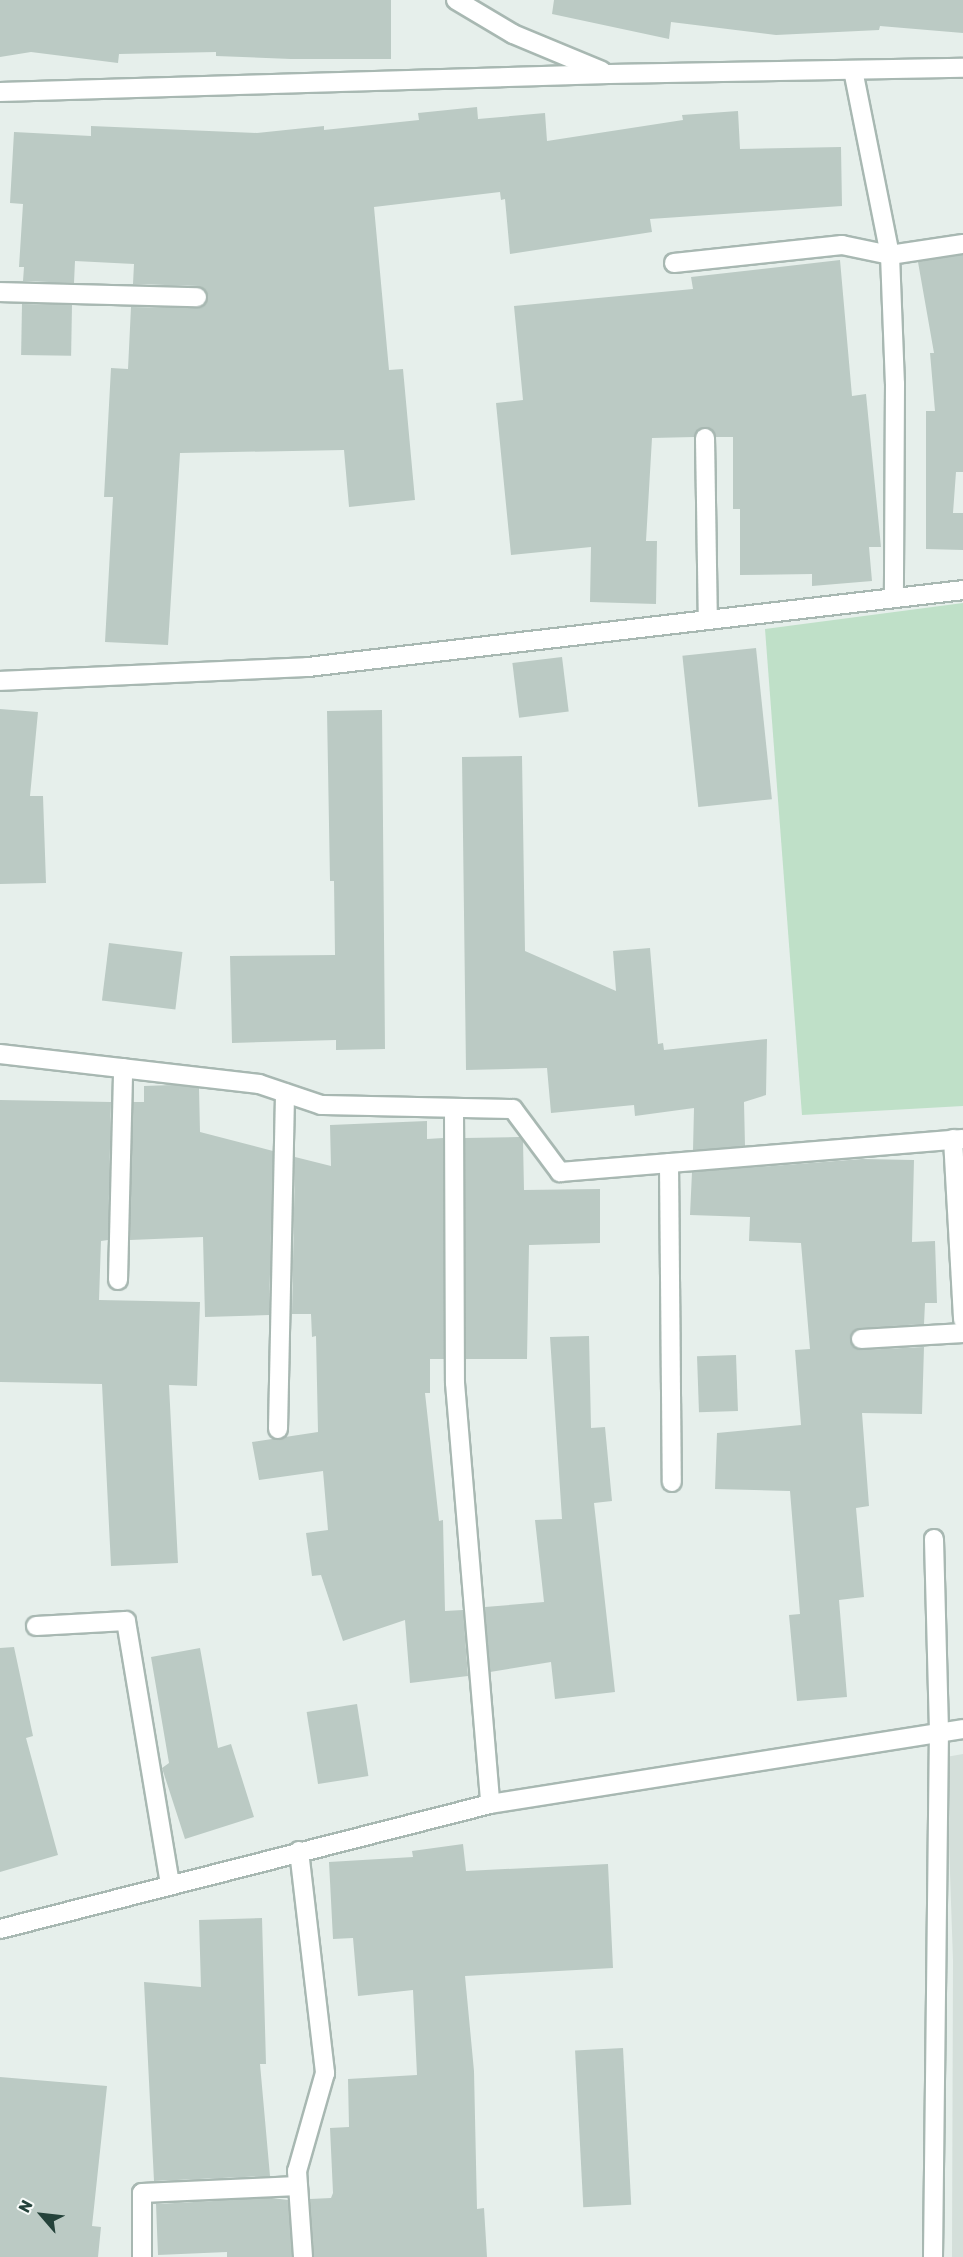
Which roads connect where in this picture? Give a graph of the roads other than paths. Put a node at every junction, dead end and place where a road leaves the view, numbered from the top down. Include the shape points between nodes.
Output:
1 (456, 0) edge
2 (963, 68) edge
3 (853, 70) junction
4 (609, 74) junction
5 (0, 92) edge
6 (963, 244) edge
7 (890, 255) junction
8 (674, 263) dead end
9 (0, 292) edge
10 (197, 297) dead end
11 (705, 438) dead end
12 (963, 590) edge
13 (894, 598) junction
14 (708, 620) junction
15 (0, 681) edge
16 (0, 1054) edge
17 (123, 1068) junction
18 (285, 1093) junction
19 (454, 1108) junction
20 (958, 1139) edge
21 (669, 1163) junction
22 (118, 1280) dead end
23 (963, 1320) edge
24 (963, 1333) edge
25 (861, 1339) dead end
26 (278, 1430) dead end
27 (672, 1482) dead end
28 (934, 1539) dead end
29 (36, 1626) dead end
30 (963, 1729) edge
31 (939, 1731) junction
32 (489, 1804) junction
33 (299, 1851) junction
34 (170, 1883) junction
35 (0, 1929) edge
36 (298, 2186) junction
37 (142, 2257) edge
38 (303, 2257) edge
39 (933, 2257) edge

1 - 4 street via 513,34
2 - 3 street
3 - 4 street
3 - 7 street
4 - 5 street
6 - 7 street
7 - 8 street via 842,245
7 - 13 street via 895,384
9 - 10 street
11 - 14 street
12 - 13 street
13 - 14 street
14 - 15 street via 308,667
16 - 17 street
17 - 18 street via 259,1084
17 - 22 street
18 - 19 street via 321,1105
18 - 26 street
19 - 21 street via 513,1109 560,1172
19 - 32 street via 455,1383
20 - 21 street
20 - 23 street
21 - 27 street
24 - 25 street
28 - 31 street
29 - 34 street via 126,1621
30 - 31 street
31 - 32 street
31 - 39 street
32 - 33 street
33 - 34 street
33 - 36 street via 325,2073 297,2171
34 - 35 street
36 - 37 street via 142,2193
36 - 38 street

